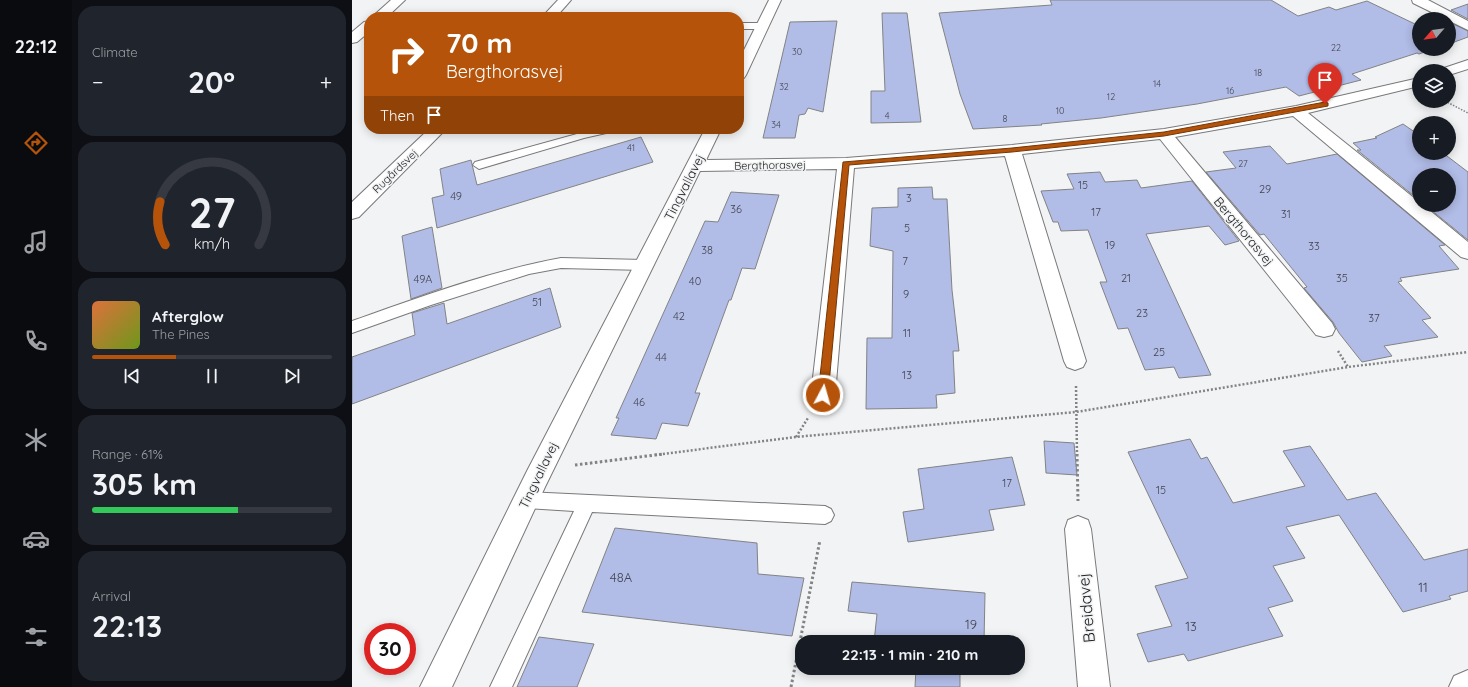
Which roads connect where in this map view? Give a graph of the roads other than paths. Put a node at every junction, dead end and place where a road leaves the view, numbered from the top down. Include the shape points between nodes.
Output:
1 (399, 0) edge
2 (565, 0) edge
3 (775, 0) edge
4 (1418, 0) edge
5 (385, 12) edge
6 (554, 12) edge
7 (744, 26) edge
8 (763, 26) junction
9 (1468, 26) edge
10 (364, 29) edge
11 (352, 39) edge
12 (1468, 64) edge
13 (744, 65) edge
14 (1456, 68) edge
15 (1412, 84) edge
16 (1296, 111) junction
17 (433, 134) edge
18 (587, 134) edge
19 (710, 134) edge
20 (1164, 134) junction
21 (1012, 150) junction
22 (846, 163) junction
23 (479, 165) dead end
24 (694, 166) junction
25 (352, 213) edge
26 (1468, 252) edge
27 (644, 265) junction
28 (352, 328) edge
29 (1324, 328) dead end
30 (1075, 361) road end
31 (823, 395) dead end
32 (526, 500) junction
33 (586, 504) junction
34 (825, 515) road end
35 (1078, 529) road end
36 (1468, 686) edge
37 (436, 687) edge
38 (501, 687) edge
39 (1094, 687) edge
40 (1465, 687) edge

1 - 5 street
2 - 6 street
3 - 8 street
4 - 9 street
7 - 8 lane
8 - 13 street
10 - 11 street
12 - 14 street
15 - 16 street, Bergthorasvej
16 - 20 street, Bergthorasvej
16 - 26 street
17 - 25 street, Rugårdsvej
18 - 23 lane
19 - 24 street, Tingvallavej
20 - 21 street, Bergthorasvej
20 - 29 street, Bergthorasvej
21 - 22 street, Bergthorasvej
21 - 30 street
22 - 24 street, Bergthorasvej
22 - 31 street
24 - 27 street, Tingvallavej
27 - 28 lane via 561,263 528,269 426,301
27 - 32 street, Tingvallavej
32 - 33 lane
32 - 37 street, Tingvallavej
33 - 34 lane
33 - 38 lane
35 - 39 street, Breidavej
36 - 40 street

